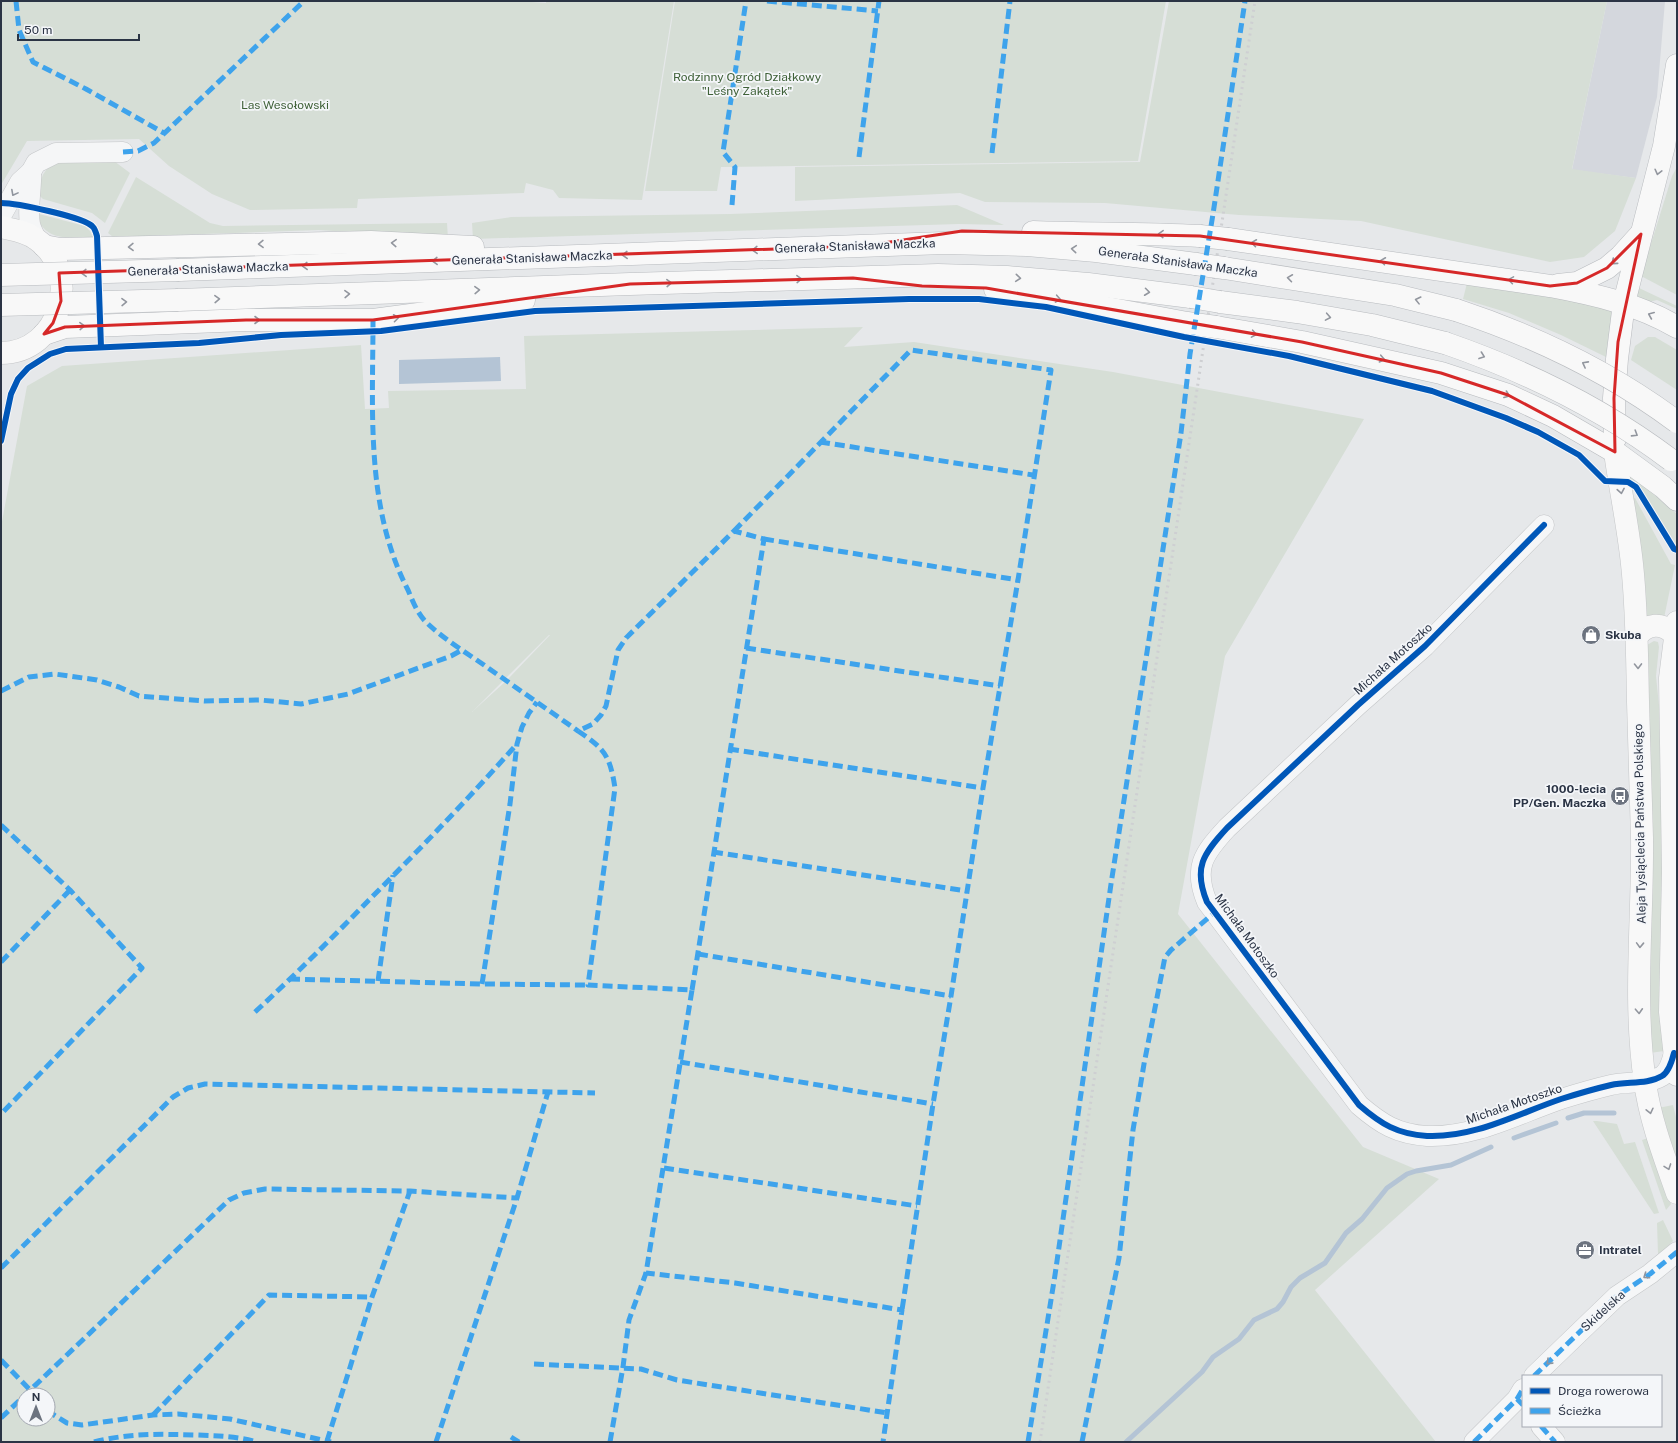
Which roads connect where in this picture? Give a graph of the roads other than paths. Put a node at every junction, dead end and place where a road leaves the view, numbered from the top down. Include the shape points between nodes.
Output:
1 (1677, 65) edge
2 (1670, 148) edge
3 (123, 152) dead end
4 (31, 172) junction
5 (1, 216) edge
6 (1, 227) edge
7 (1641, 234) junction
8 (40, 243) junction
9 (864, 246) junction
10 (600, 256) junction
11 (1, 275) edge
12 (853, 278) junction
13 (630, 284) junction
14 (1550, 286) junction
15 (1624, 303) junction
16 (1, 305) edge
17 (1677, 327) edge
18 (44, 334) junction
19 (3, 356) edge
20 (1677, 422) edge
21 (1615, 452) junction
22 (1674, 462) edge
23 (1677, 500) edge
24 (1544, 525) dead end
25 (1676, 628) edge
26 (1636, 637) junction
27 (1674, 1053) junction
28 (1677, 1075) edge
29 (1644, 1081) junction
30 (1677, 1193) edge
31 (1677, 1252) edge
32 (1535, 1375) edge
33 (1521, 1398) edge
34 (1542, 1427) edge
35 (1474, 1442) edge
36 (1555, 1442) edge

1 - 2 main road
2 -> 7 main road
3 - 4 street via 56,153 36,162
4 -> 5 street via 20,182
4 - 8 street via 30,224
6 - 8 main road via 23,232
7 -> 14 main road via 1607,268 1577,283
7 - 15 main road
10 -> 8 main road via 371,242 106,248 60,248
8 - 18 main road via 52,256 62,288 58,313
9 -> 10 main road, Generała Stanisława Maczka
14 -> 9 main road, bridge via 1228,239 1159,233 962,231
20 -> 9 main road, Generała Stanisława Maczka, bridge via 1640,396 1550,346 1496,323 1395,295 1096,251 1027,245 944,243
10 -> 11 main road, Generała Stanisława Maczka, bridge
13 -> 12 main road
12 -> 21 main road, bridge via 922,286 986,288 1059,299 1302,342 1441,373 1508,395 1553,416
12 -> 22 main road, bridge via 938,275 1007,277 1088,284 1297,312 1372,325 1445,343 1526,374 1569,395 1638,435
16 -> 13 main road, bridge
18 -> 13 main road via 65,327 246,320 373,320
14 - 15 main road
17 -> 15 main road
15 - 21 main road, Aleja Tysiąclecia Państwa Polskiego via 1615,382
18 - 19 main road via 28,346
21 - 23 main road
21 -> 26 main road, Aleja Tysiąclecia Państwa Polskiego via 1632,563
24 - 29 street, Michała Motoszko via 1425,646 1227,828 1203,861 1200,876 1202,890 1207,902 1359,1105 1388,1127 1426,1136 1445,1136 1483,1128 1561,1099 1602,1087
25 - 26 main road via 1655,625 1641,631
25 - 27 main road via 1670,678 1674,872 1670,1012
26 -> 29 main road, Aleja Tysiąclecia Państwa Polskiego via 1642,871 1638,1007
27 - 28 main road
27 - 29 street, Michała Motoszko via 1670,1067 1662,1076
29 -> 30 main road, Aleja Tysiąclecia Państwa Polskiego via 1658,1140
31 -> 32 street, Skidelska via 1617,1296
33 - 35 street
34 - 36 street

